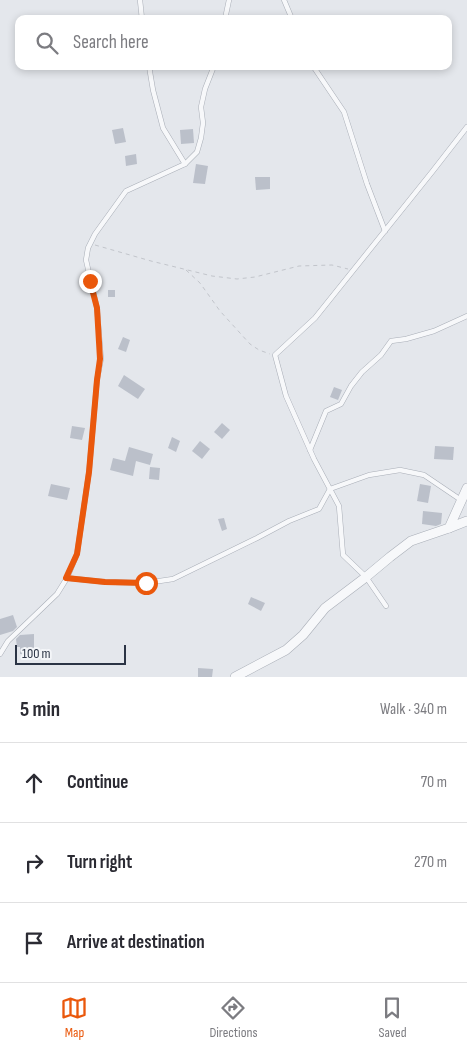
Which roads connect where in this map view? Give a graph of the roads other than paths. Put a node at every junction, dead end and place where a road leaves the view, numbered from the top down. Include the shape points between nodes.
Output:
1 (140, 0) edge
2 (229, 0) edge
3 (284, 0) edge
4 (142, 15) edge
5 (226, 15) edge
6 (290, 15) edge
7 (150, 70) edge
8 (212, 70) edge
9 (317, 70) edge
10 (467, 127) edge
11 (185, 164) junction
12 (385, 232) junction
13 (467, 316) edge
14 (310, 450) junction
15 (467, 488) edge
16 (330, 489) junction
17 (461, 500) junction
18 (467, 521) edge
19 (449, 528) junction
20 (366, 577) junction
21 (66, 578) junction
22 (386, 606) dead end
23 (0, 654) edge
24 (235, 677) edge

1 - 4 lane
2 - 5 lane
3 - 6 lane
7 - 11 lane via 163,128
8 - 11 lane via 201,107 203,123 197,152
9 - 12 lane via 344,112
10 - 12 lane
11 - 21 lane via 126,191 88,248 86,260 97,308 100,359 77,554
12 - 14 lane via 315,318 275,356 286,396
13 - 14 lane via 434,331 391,341 362,372 341,404 326,411
14 - 16 lane
15 - 17 street
16 - 17 lane via 369,475 400,470 424,475
16 - 20 lane via 338,506 342,554
16 - 21 lane via 319,509 173,579 146,583
17 - 19 street
18 - 19 street
19 - 20 street via 411,541
20 - 22 lane
20 - 24 street via 325,608 286,650
21 - 23 lane via 57,594 8,641

